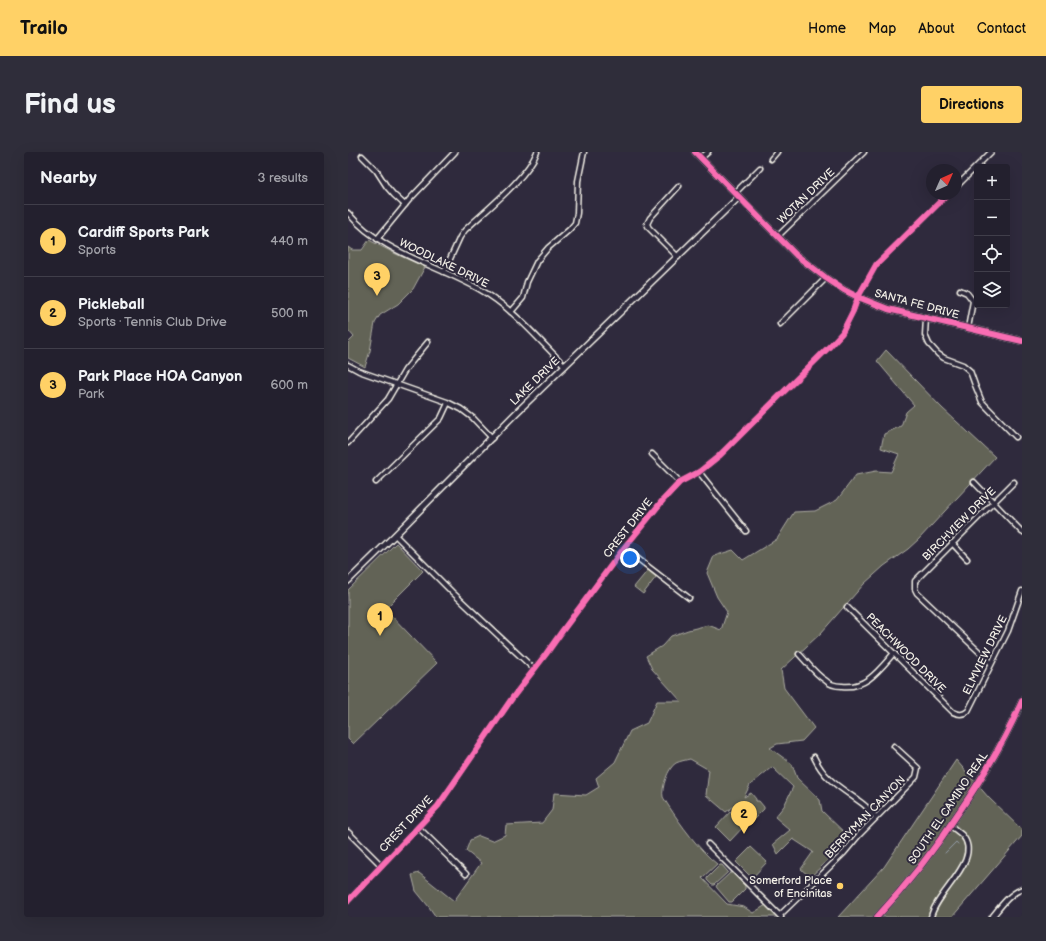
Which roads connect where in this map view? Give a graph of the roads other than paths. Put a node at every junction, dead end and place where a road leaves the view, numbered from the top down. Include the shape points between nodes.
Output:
1 (455, 152) edge
2 (537, 152) edge
3 (584, 152) edge
4 (695, 152) edge
5 (708, 152) edge
6 (777, 152) edge
7 (864, 152) edge
8 (991, 152) edge
9 (362, 156) dead end
10 (701, 158) junction
11 (771, 158) dead end
12 (760, 168) dead end
13 (962, 181) edge
14 (679, 186) dead end
15 (735, 193) junction
16 (739, 197) junction
17 (942, 200) edge
18 (406, 205) junction
19 (348, 213) edge
20 (778, 236) junction
21 (377, 239) junction
22 (678, 257) junction
23 (444, 272) junction
24 (826, 278) junction
25 (960, 290) dead end
26 (858, 297) junction
27 (511, 312) junction
28 (926, 318) junction
29 (780, 324) dead end
30 (968, 328) junction
31 (428, 342) dead end
32 (1022, 342) edge
33 (348, 365) edge
34 (565, 366) junction
35 (397, 384) junction
36 (448, 403) junction
37 (1016, 437) dead end
38 (492, 438) junction
39 (348, 443) edge
40 (652, 454) dead end
41 (699, 472) junction
42 (376, 482) dead end
43 (680, 482) junction
44 (974, 482) dead end
45 (1014, 482) dead end
46 (994, 503) junction
47 (746, 531) dead end
48 (1022, 532) edge
49 (395, 535) junction
50 (952, 543) junction
51 (624, 548) junction
52 (967, 559) dead end
53 (348, 581) edge
54 (1022, 591) edge
55 (689, 598) dead end
56 (1020, 605) edge
57 (847, 606) dead end
58 (894, 653) junction
59 (798, 654) dead end
60 (991, 663) junction
61 (534, 669) junction
62 (1022, 701) edge
63 (953, 712) joint
64 (894, 746) dead end
65 (814, 757) dead end
66 (876, 817) junction
67 (950, 825) junction
68 (418, 827) junction
69 (348, 832) edge
70 (708, 844) dead end
71 (381, 865) junction
72 (466, 874) dead end
73 (1022, 889) edge
74 (348, 901) edge
75 (780, 916) edge
76 (877, 917) edge
77 (931, 917) edge
78 (992, 917) edge

1 - 18 street
2 - 23 street via 521,177 465,230
3 - 27 street via 578,181 575,223 537,261 523,298
4 - 10 main road, SANTA FE DRIVE
5 - 10 street
6 - 11 street
7 - 20 street, WOTAN DRIVE
8 - 13 street
9 - 18 street via 394,195
10 - 15 main road, SANTA FE DRIVE
12 - 15 street
14 - 22 street via 647,224
15 - 16 main road, SANTA FE DRIVE
16 - 20 main road, SANTA FE DRIVE
16 - 22 main road, LAKE DRIVE
17 - 26 street, CREST DRIVE via 876,265
18 - 21 street
19 - 21 street, WOODLAKE DRIVE
20 - 24 main road, SANTA FE DRIVE via 796,255
21 - 23 street, WOODLAKE DRIVE
22 - 34 main road, LAKE DRIVE
23 - 27 street, WOODLAKE DRIVE via 480,289
24 - 26 main road, SANTA FE DRIVE
24 - 29 street
25 - 30 street via 967,293 973,301
26 - 28 main road, SANTA FE DRIVE via 880,306
26 - 41 street, CREST DRIVE via 842,333 779,398
27 - 34 street, WOODLAKE DRIVE
28 - 30 main road, SANTA FE DRIVE
28 - 37 street via 925,335 929,344 938,354 963,365 970,372 982,402
30 - 32 main road, SANTA FE DRIVE
31 - 35 street
33 - 35 street
34 - 38 main road, LAKE DRIVE
35 - 36 street
35 - 39 street via 388,399
36 - 38 street via 473,418
36 - 42 street via 441,418
38 - 49 main road, LAKE DRIVE
40 - 43 street
41 - 43 street, CREST DRIVE
41 - 47 street
43 - 51 street, CREST DRIVE
44 - 46 street
45 - 46 street, BIRCHVIEW DRIVE
46 - 48 street
46 - 50 street, BIRCHVIEW DRIVE
49 - 53 main road, LAKE DRIVE
49 - 61 street via 481,621
50 - 52 street
50 - 60 street, BIRCHVIEW DRIVE via 917,578 915,589
51 - 55 street
51 - 61 street, CREST DRIVE
54 - 56 street, ELMVIEW DRIVE
56 - 60 street, ELMVIEW DRIVE
57 - 58 street, PEACHWOOD DRIVE
58 - 59 street via 864,683 848,687 836,686 825,681
58 - 63 street, PEACHWOOD DRIVE
60 - 63 street, ELMVIEW DRIVE via 968,711 961,715
61 - 68 street, CREST DRIVE via 438,806
62 - 67 main road, SOUTH EL CAMINO REAL via 992,760
64 - 66 street, BERRYMAN CANYON via 918,768 918,773
65 - 66 street via 837,787 863,804
66 - 75 street, BERRYMAN CANYON via 844,853
67 - 76 main road, SOUTH EL CAMINO REAL via 921,867
67 - 77 street via 963,836 967,857 938,899
68 - 71 street, CREST DRIVE
68 - 72 street
69 - 71 street
70 - 75 street
71 - 74 street, CREST DRIVE
73 - 78 street via 1012,894

